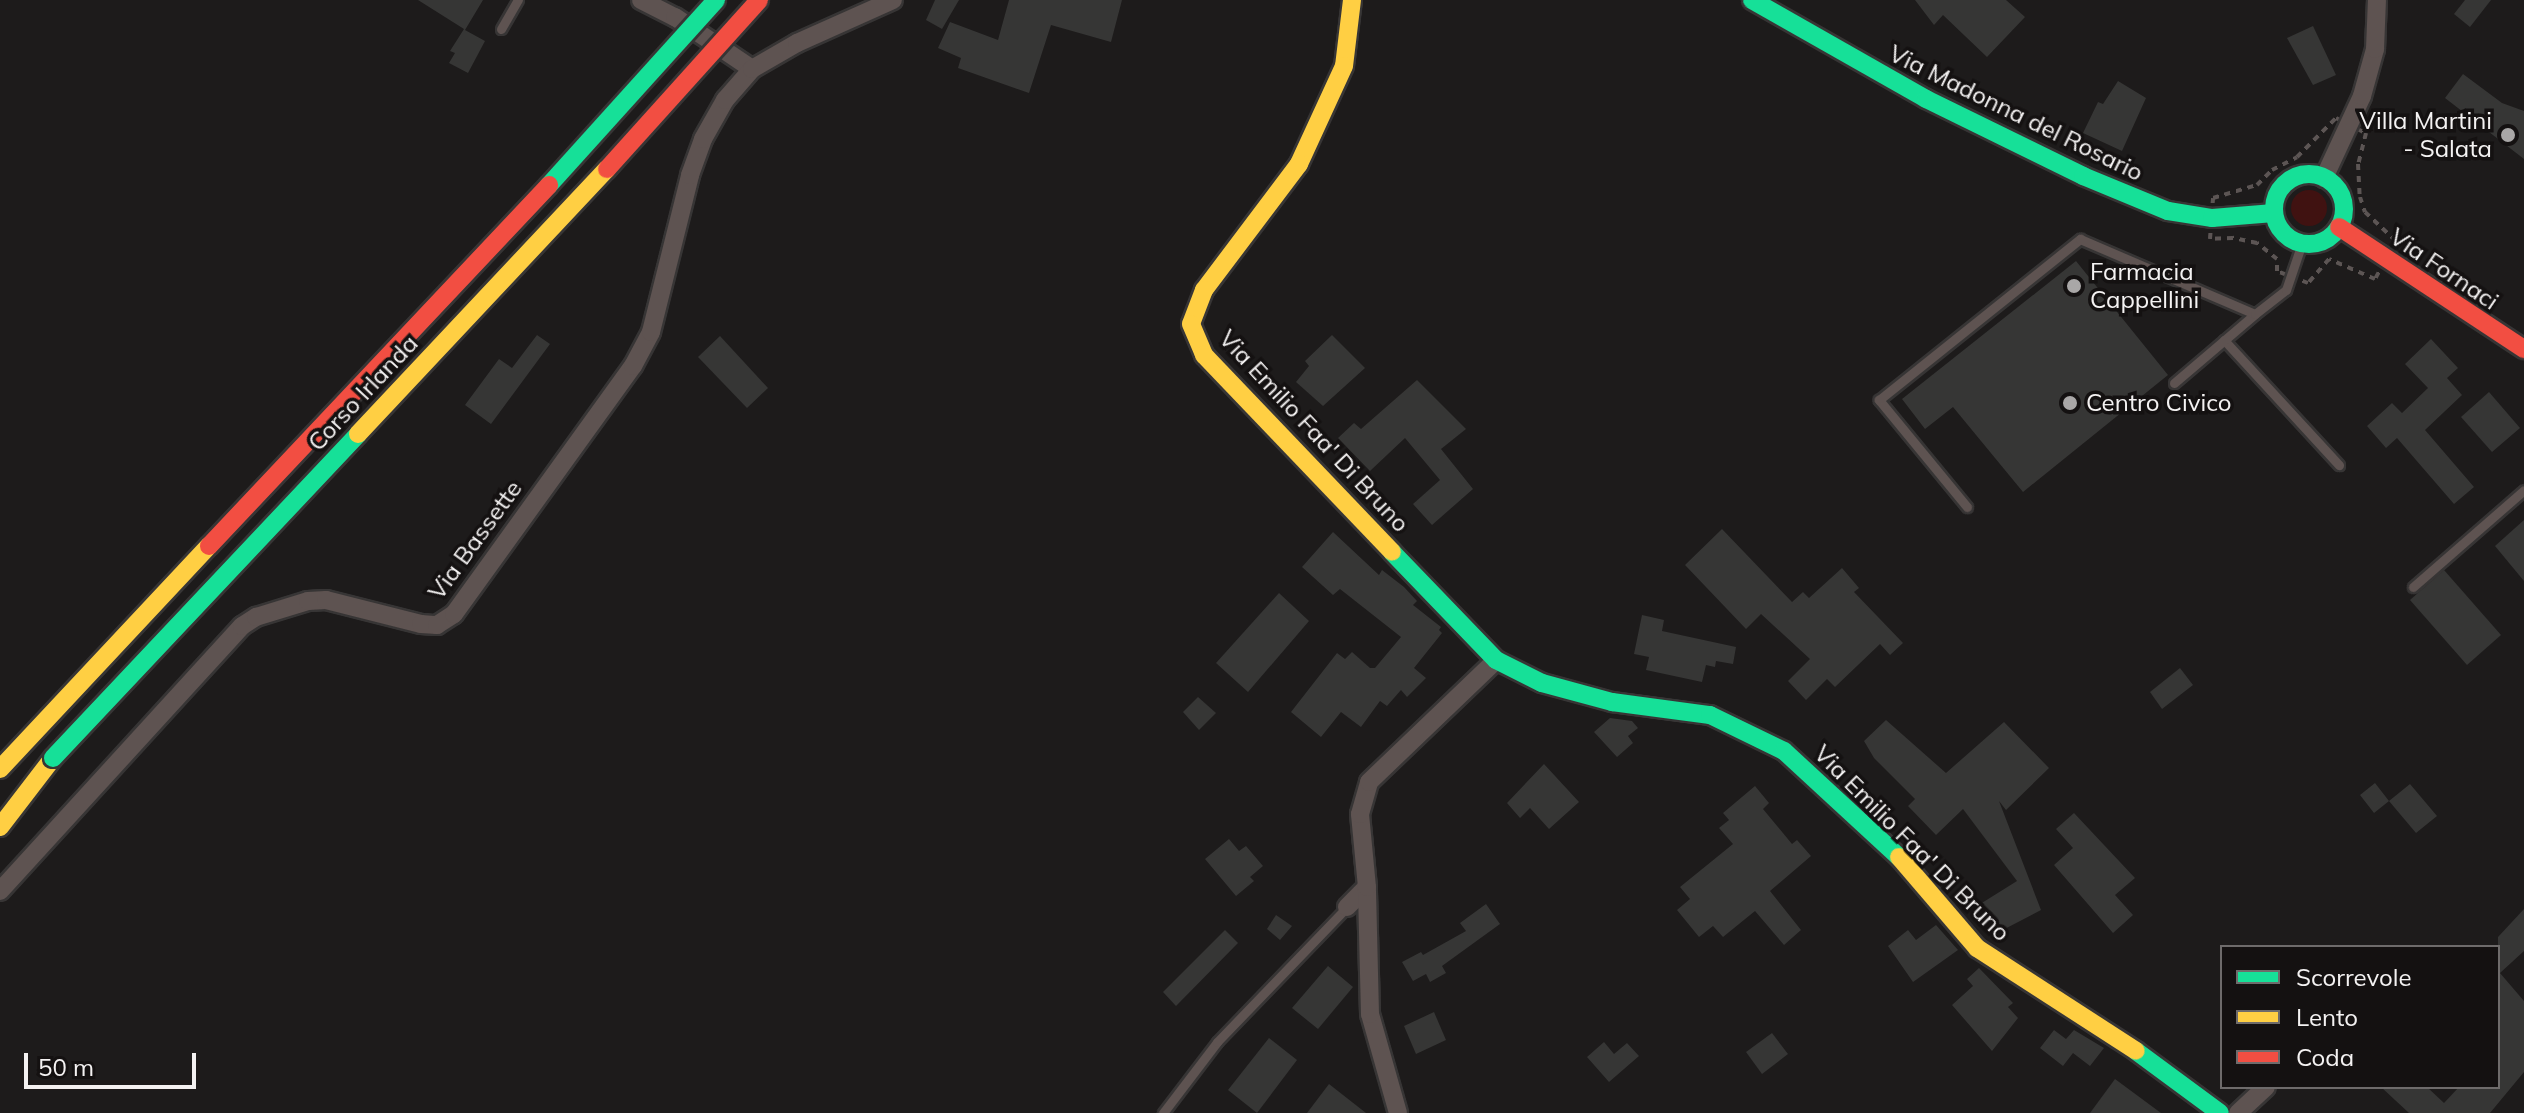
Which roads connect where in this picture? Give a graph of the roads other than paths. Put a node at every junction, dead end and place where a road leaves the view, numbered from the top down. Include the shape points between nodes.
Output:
1 (518, 0) edge
2 (641, 0) edge
3 (716, 0) edge
4 (759, 0) edge
5 (893, 0) edge
6 (1352, 0) edge
7 (1752, 0) edge
8 (2377, 0) edge
9 (501, 29) dead end
10 (752, 69) junction
11 (2324, 178) junction
12 (2274, 213) junction
13 (2339, 227) junction
14 (2302, 243) junction
15 (2255, 314) junction
16 (2224, 340) junction
17 (2524, 349) edge
18 (2174, 383) dead end
19 (2339, 465) dead end
20 (2524, 490) edge
21 (1967, 507) dead end
22 (2413, 587) dead end
23 (1496, 660) junction
24 (53, 758) junction
25 (0, 769) edge
26 (0, 816) edge
27 (0, 827) edge
28 (1367, 887) junction
29 (0, 891) edge
30 (1347, 907) joint
31 (2264, 1089) edge
32 (1163, 1113) edge
33 (1398, 1113) edge
34 (2220, 1113) edge
35 (2238, 1113) edge

1 - 9 lane
2 - 10 street
3 - 25 main road, Corso Irlanda, bridge via 626,103
4 - 24 main road, Corso Irlanda, bridge
5 - 10 street, Via Bassette
6 - 23 main road, Via Emilio Faa' Di Bruno via 1344,66 1299,164 1204,290 1191,324 1204,355
7 - 12 main road, Via Madonna del Rosario via 1938,105 2168,211 2212,218
8 - 11 street via 2375,49 2362,96
10 - 29 street, Via Bassette via 725,100 703,139 680,207 651,332 633,366 454,614 437,625 421,624 326,600 292,604 256,617 242,626
11 - 12 main road via 2306,174 2289,181 2277,195
11 - 13 main road via 2342,199
12 - 14 main road via 2286,235
13 - 14 main road via 2318,243
13 - 17 main road, Via Fornaci
14 - 15 lane via 2286,290
15 - 16 lane
15 - 21 lane via 2080,239 1879,400
16 - 18 lane
16 - 19 lane
20 - 22 lane
23 - 28 street via 1369,782 1360,814
23 - 34 main road, Via Emilio Faa' Di Bruno via 1542,683 1612,702 1710,715 1784,751 1900,858 1977,948 2121,1040
24 - 26 main road, Corso Irlanda
24 - 27 main road
28 - 30 street
28 - 33 street via 1370,1014
30 - 32 lane via 1217,1042
31 - 35 street

